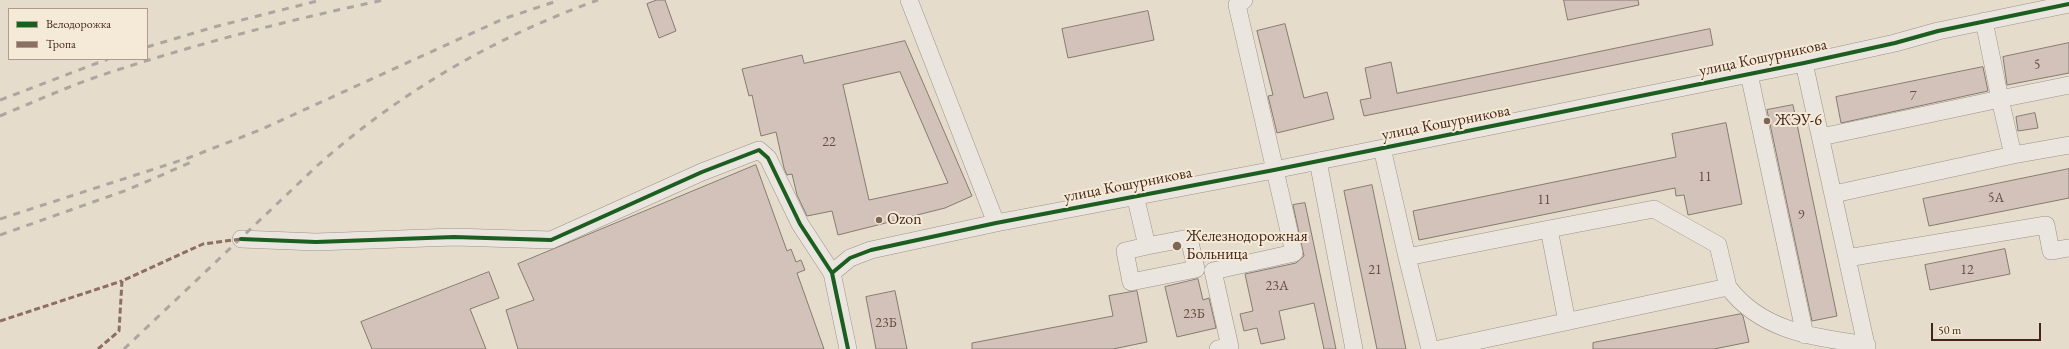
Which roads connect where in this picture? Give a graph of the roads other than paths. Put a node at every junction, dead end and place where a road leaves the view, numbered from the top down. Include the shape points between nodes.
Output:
1 (909, 0) edge
2 (1244, 0) edge
3 (2069, 4) edge
4 (1984, 21) junction
5 (1804, 63) junction
6 (1749, 74) junction
7 (2069, 85) edge
8 (2000, 99) junction
9 (1821, 137) junction
10 (2069, 145) edge
11 (1382, 148) junction
12 (2013, 155) junction
13 (1318, 161) junction
14 (1274, 170) junction
15 (1834, 194) junction
16 (1135, 195) junction
17 (996, 223) junction
18 (1549, 230) junction
19 (241, 239) dead end
20 (1147, 246) dead end
21 (2069, 248) edge
22 (1407, 257) junction
23 (1847, 258) junction
24 (832, 273) junction
25 (1728, 287) junction
26 (1567, 322) junction
27 (1805, 335) junction
28 (1867, 347) edge
29 (1226, 348) edge
30 (848, 349) edge
31 (1354, 349) edge
32 (1430, 349) edge
33 (1439, 349) edge

1 - 17 street
2 - 14 street via 1237,5
3 - 4 street, улица Кошурникова
4 - 5 street, улица Кошурникова
4 - 8 street
5 - 6 street, улица Кошурникова
5 - 9 street
6 - 11 street, улица Кошурникова
6 - 27 street
7 - 8 street
8 - 9 street
8 - 12 street
9 - 15 street
10 - 12 street
11 - 13 street, улица Кошурникова
11 - 22 street
12 - 15 street
13 - 14 street, улица Кошурникова
13 - 31 street
14 - 16 street, улица Кошурникова
14 - 29 street via 1294,254 1213,271
15 - 23 street
16 - 17 street, улица Кошурникова
16 - 20 street
17 - 24 street, улица Кошурникова via 871,250 850,258
18 - 22 street
18 - 25 street via 1654,209 1718,245
18 - 26 street
19 - 24 street via 316,242 454,237 551,240 702,172 759,150 768,158 800,224
21 - 23 street via 2051,251 2046,225
22 - 32 street
23 - 28 street
24 - 30 street
25 - 26 street
25 - 27 street via 1739,302 1778,326
26 - 33 street
27 - 28 street

